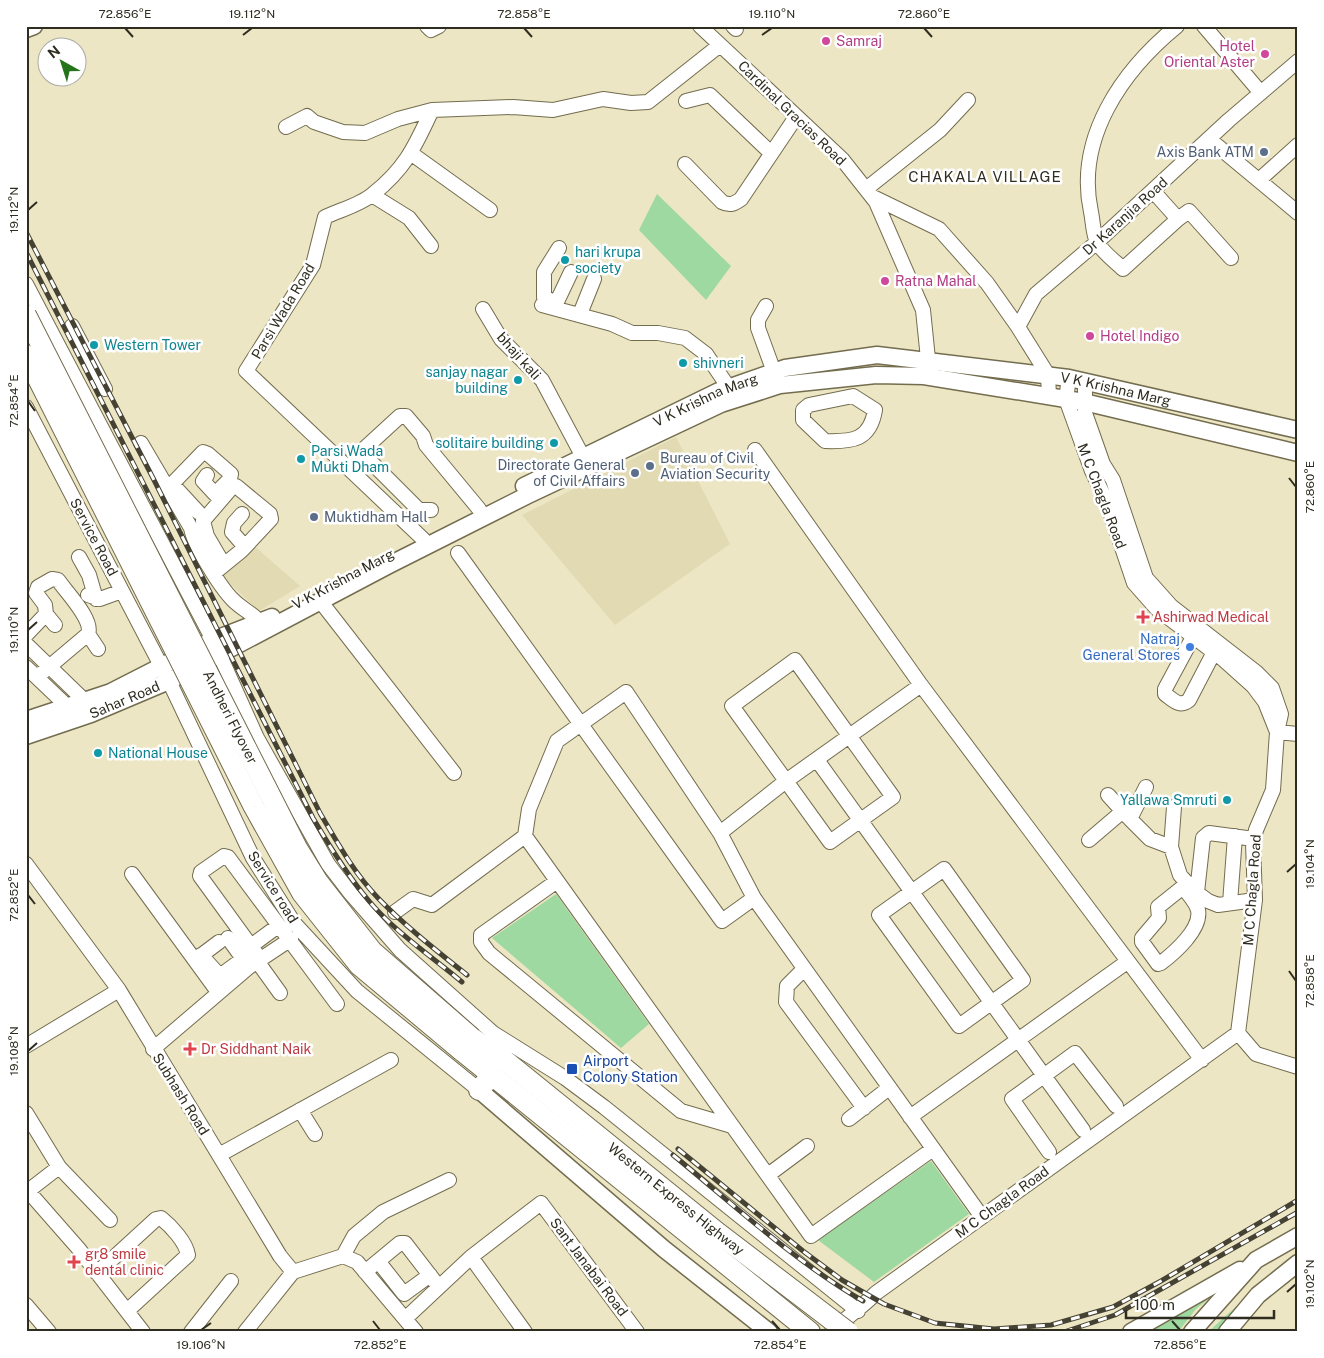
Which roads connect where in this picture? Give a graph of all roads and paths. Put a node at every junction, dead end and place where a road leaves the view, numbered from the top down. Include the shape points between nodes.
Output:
1 (34, 26) edge
2 (427, 26) edge
3 (439, 26) edge
4 (1177, 26) edge
5 (1204, 26) edge
6 (703, 27) edge
7 (26, 29) edge
8 (720, 45) junction
9 (1298, 61) edge
10 (1261, 93) junction
11 (968, 100) dead end
12 (686, 101) dead end
13 (432, 110) junction
14 (796, 117) junction
15 (286, 127) dead end
16 (1209, 138) junction
17 (1298, 145) edge
18 (771, 152) junction
19 (412, 154) junction
20 (685, 164) dead end
21 (1259, 180) junction
22 (1153, 191) junction
23 (869, 193) junction
24 (372, 195) junction
25 (490, 210) dead end
26 (1298, 212) edge
27 (1178, 219) junction
28 (1097, 242) junction
29 (431, 246) dead end
30 (559, 248) dead end
31 (1231, 258) dead end
32 (571, 272) dead end
33 (594, 279) dead end
34 (26, 284) edge
35 (550, 305) junction
36 (766, 306) dead end
37 (483, 309) dead end
38 (580, 314) junction
39 (26, 315) edge
40 (72, 326) dead end
41 (1018, 327) junction
42 (26, 355) edge
43 (928, 359) junction
44 (774, 372) junction
45 (1048, 375) junction
46 (924, 376) junction
47 (834, 379) junction
48 (1077, 379) junction
49 (810, 382) junction
50 (79, 385) junction
51 (729, 388) junction
52 (1049, 396) junction
53 (836, 399) junction
54 (1066, 399) junction
55 (1084, 402) junction
56 (814, 404) junction
57 (26, 407) edge
58 (1298, 430) edge
59 (141, 443) dead end
60 (755, 450) dead end
61 (1298, 452) edge
62 (363, 454) junction
63 (583, 457) junction
64 (349, 468) junction
65 (207, 475) dead end
66 (215, 494) junction
67 (431, 510) dead end
68 (479, 510) junction
69 (198, 512) junction
70 (242, 514) dead end
71 (188, 523) junction
72 (425, 542) junction
73 (245, 548) junction
74 (458, 553) dead end
75 (80, 557) dead end
76 (1134, 564) junction
77 (219, 569) junction
78 (122, 590) junction
79 (1147, 590) junction
80 (320, 602) junction
81 (260, 622) junction
82 (88, 634) junction
83 (26, 635) edge
84 (26, 644) edge
85 (1205, 645) junction
86 (217, 648) junction
87 (98, 649) dead end
88 (50, 665) junction
89 (26, 667) edge
90 (166, 674) junction
91 (37, 677) junction
92 (921, 684) junction
93 (88, 708) junction
94 (71, 714) junction
95 (26, 720) edge
96 (581, 724) junction
97 (1277, 732) junction
98 (1298, 734) edge
99 (26, 736) edge
100 (850, 736) junction
101 (817, 760) junction
102 (454, 773) dead end
103 (786, 782) junction
104 (1146, 788) dead end
105 (1108, 795) dead end
106 (1174, 807) dead end
107 (1127, 815) junction
108 (860, 820) junction
109 (720, 833) junction
110 (525, 836) junction
111 (1235, 836) junction
112 (1254, 839) junction
113 (1089, 840) dead end
114 (1171, 848) junction
115 (26, 864) edge
116 (194, 872) dead end
117 (132, 874) dead end
118 (557, 881) junction
119 (1189, 888) junction
120 (912, 892) junction
121 (754, 898) junction
122 (1255, 900) junction
123 (1230, 903) junction
124 (395, 912) dead end
125 (278, 926) junction
126 (290, 940) junction
127 (251, 946) junction
128 (200, 961) junction
129 (253, 962) junction
130 (1128, 962) junction
131 (804, 969) junction
132 (220, 976) junction
133 (119, 990) junction
134 (280, 993) dead end
135 (991, 1003) junction
136 (337, 1004) dead end
137 (493, 1033) junction
138 (1238, 1033) junction
139 (1018, 1040) junction
140 (467, 1044) junction
141 (26, 1046) edge
142 (153, 1049) junction
143 (391, 1060) dead end
144 (1202, 1060) junction
145 (508, 1063) junction
146 (1298, 1068) edge
147 (1043, 1076) junction
148 (485, 1083) junction
149 (889, 1088) junction
150 (1116, 1106) dead end
151 (864, 1108) junction
152 (300, 1110) junction
153 (27, 1116) edge
154 (910, 1117) junction
155 (849, 1119) dead end
156 (732, 1126) junction
157 (1083, 1130) dead end
158 (316, 1134) dead end
159 (807, 1146) dead end
160 (933, 1148) junction
161 (1049, 1152) dead end
162 (219, 1155) junction
163 (59, 1168) junction
164 (768, 1176) junction
165 (449, 1180) dead end
166 (982, 1217) junction
167 (110, 1220) dead end
168 (1298, 1236) edge
169 (343, 1256) junction
170 (471, 1257) junction
171 (1256, 1260) junction
172 (378, 1261) junction
173 (1298, 1263) edge
174 (361, 1267) junction
175 (293, 1272) junction
176 (98, 1273) junction
177 (430, 1275) junction
178 (230, 1281) dead end
179 (439, 1287) junction
180 (26, 1304) edge
181 (127, 1311) junction
182 (858, 1311) junction
183 (406, 1318) junction
184 (835, 1328) edge
185 (49, 1332) edge
186 (143, 1332) edge
187 (191, 1332) edge
188 (245, 1332) edge
189 (416, 1332) edge
190 (525, 1332) edge
191 (637, 1332) edge
192 (769, 1332) edge
193 (810, 1332) edge
194 (848, 1332) edge
195 (1131, 1332) edge
196 (1192, 1332) edge
197 (1227, 1332) edge

1 - 7 main road
2 - 3 street via 431,30
4 - 28 street via 1143,58 1121,86 1108,105 1093,139 1087,192
5 - 10 street
6 - 8 street, Cardinal Gracias Road
8 - 13 street via 648,102 603,99 553,110 514,107
8 - 14 street, Cardinal Gracias Road
9 - 10 street, Dr Karanjia Road
10 - 16 street, Dr Karanjia Road
11 - 23 street via 940,130
12 - 18 street via 710,95
13 - 15 street via 398,119 365,133 343,132 314,122 307,116
13 - 19 street, Parsi Wada Road
14 - 18 street
14 - 23 street, Cardinal Gracias Road via 842,160
16 - 21 street
16 - 22 street, Dr Karanjia Road
17 - 21 street
18 - 20 street via 740,199 728,205
19 - 24 street, Parsi Wada Road
19 - 25 street
21 - 26 street
22 - 27 street
22 - 28 street, Dr Karanjia Road
23 - 41 street via 939,229 987,283
23 - 43 street, Cardinal Gracias Road via 923,310
24 - 29 street via 409,218
24 - 64 street, Parsi Wada Road via 325,218 313,265 246,372
27 - 28 street via 1124,270
27 - 31 street via 1189,211
28 - 41 street, Dr Karanjia Road via 1036,294
30 - 35 street via 543,274 544,297
32 - 35 street
33 - 38 street
34 - 50 street
35 - 38 street
36 - 44 street via 758,320 758,328
37 - 63 street, bhaji kali via 501,339 542,380
38 - 51 street via 632,333 658,332 685,338 706,354
39 - 140 highway, Andheri Flyover, bridge via 297,848 346,921 372,951
40 - 50 street via 100,380
41 - 45 street
42 - 140 highway, Andheri Flyover, bridge via 254,807 302,893 359,965
43 - 44 main road, V K Krishna Marg via 877,355
43 - 45 main road, V K Krishna Marg
43 - 46 street, Cardinal Gracias Road
44 - 51 main road, V K Krishna Marg
45 - 48 main road, V K Krishna Marg
45 - 52 street
46 - 47 main road, V K Krishna Marg via 876,375
46 - 52 main road, V K Krishna Marg
47 - 49 main road, V K Krishna Marg
47 - 53 street
48 - 54 street, M C Chagla Road
48 - 55 street
48 - 58 main road, V K Krishna Marg
49 - 56 street
49 - 72 main road, V K Krishna Marg via 780,385 721,404
50 - 86 street
51 - 63 main road, V K Krishna Marg
52 - 54 main road, V K Krishna Marg
53 - 56 street
53 - 56 street via 853,396 875,408 865,435 823,440 802,416 805,408
54 - 55 main road, V K Krishna Marg
54 - 76 street, M C Chagla Road via 1092,471
55 - 61 main road, V K Krishna Marg
55 - 76 street via 1103,464 1113,480
57 - 78 street, Service Road
59 - 71 street
60 - 92 street
62 - 64 street
62 - 67 street via 419,510
62 - 68 street via 364,449 400,416 406,416
63 - 68 main road, V K Krishna Marg
64 - 72 street, Parsi Wada Road
65 - 66 street via 203,481
66 - 69 street
66 - 69 street via 230,479 230,474 203,452 174,482
68 - 72 main road, V K Krishna Marg
69 - 71 street
70 - 73 street via 234,523 232,532
71 - 77 street via 193,540
72 - 80 main road, V K Krishna Marg
72 - 81 main road, V K Krishna Marg via 386,556
73 - 77 street
73 - 77 street via 271,518 233,486 203,524
74 - 96 street
75 - 78 street via 90,575 92,597 108,598
76 - 79 street, M C Chagla Road
77 - 81 street via 232,599 253,613
78 - 90 street, Service Road
79 - 85 street via 1171,606
79 - 85 street, M C Chagla Road via 1157,609
80 - 86 main road, V K Krishna Marg
80 - 102 street
81 - 86 main road, V K Krishna Marg
82 - 83 street via 86,618 58,580 52,578 38,587 36,593 50,620
82 - 87 street
82 - 88 street
84 - 88 street
85 - 97 street, M C Chagla Road via 1261,694
86 - 90 main road, Sahar Road
86 - 137 street via 257,738 328,864 400,950
88 - 91 street
88 - 93 street
89 - 91 street, Sahar Road
90 - 93 main road, Sahar Road
90 - 148 street, Service road via 253,858 294,922 358,991
91 - 94 street, Sahar Road
92 - 100 street
92 - 130 street
93 - 94 main road, Sahar Road
94 - 95 main road, Sahar Road
94 - 99 main road, Sahar Road
96 - 109 street via 626,692
96 - 110 street via 557,741 551,752 529,809
96 - 121 street via 722,921
97 - 98 street
97 - 112 street, M C Chagla Road via 1273,790
100 - 101 street
100 - 103 street via 795,660 732,706
100 - 108 street via 893,797
101 - 103 street
101 - 108 street
103 - 108 street via 830,842
103 - 109 street
104 - 107 street
105 - 107 street
106 - 114 street
107 - 113 street
107 - 114 street via 1150,839
108 - 120 street
109 - 121 street
110 - 118 street
110 - 124 street via 432,905 413,899
111 - 112 street
111 - 119 street via 1205,835
111 - 123 street
112 - 122 street, M C Chagla Road
114 - 119 street via 1180,875
115 - 133 street, Subhash Road
116 - 129 street
117 - 128 street
118 - 156 street
118 - 156 street via 482,935 481,942 490,953 681,1111
119 - 119 street via 1198,908 1197,924 1182,946 1158,964 1142,938 1159,918 1158,908
119 - 123 street via 1218,904
120 - 135 street
120 - 135 street via 879,915 959,1026
120 - 135 street via 944,869 1024,980
121 - 131 street
122 - 123 street
122 - 138 street, M C Chagla Road
125 - 126 street
125 - 127 street
125 - 127 street via 227,856 201,872 200,876
126 - 129 street
126 - 136 street
127 - 129 street
128 - 129 street via 223,940
128 - 132 street
129 - 132 street
129 - 134 street
130 - 139 street
130 - 144 street
131 - 149 street
131 - 151 street via 787,986 786,1002
132 - 142 street via 218,992
133 - 141 street
133 - 142 street, Subhash Road
135 - 139 street
137 - 145 street
137 - 182 street via 565,1078
138 - 144 street, M C Chagla Road
138 - 146 street via 1256,1054
139 - 147 street
139 - 154 street
140 - 145 highway, Andheri Flyover
140 - 148 highway, Andheri Flyover
142 - 162 street, Subhash Road
143 - 152 street
144 - 166 street, M C Chagla Road
145 - 184 highway, Western Express Highway
147 - 150 street via 1075,1053
147 - 157 street
147 - 161 street via 1012,1099
148 - 192 main road via 664,1249
148 - 193 highway, Western Express Highway
149 - 151 street
149 - 154 street
151 - 155 street
152 - 158 street
152 - 162 street
153 - 163 street
154 - 160 street
156 - 164 street
159 - 164 street
160 - 164 street via 811,1236
160 - 166 street
162 - 175 street, Subhash Road
163 - 167 street
163 - 176 street via 28,1191
165 - 169 street via 383,1212 354,1236
166 - 182 street, M C Chagla Road via 876,1293
168 - 171 main road
169 - 174 street
169 - 175 street
170 - 179 street
170 - 190 street
170 - 191 street, Sant Janabai Road via 541,1203
171 - 195 main road
171 - 196 main road
172 - 174 street
172 - 177 street via 400,1243 405,1243
172 - 177 street via 404,1294
173 - 197 main road via 1258,1295
174 - 183 street
175 - 188 street
176 - 181 street
176 - 181 street via 156,1219 161,1218 184,1245 188,1255
177 - 179 street
178 - 187 street
179 - 183 street
180 - 185 street
181 - 186 street
182 - 184 street, M C Chagla Road
183 - 189 street
184 - 194 highway, Western Express Highway, bridge

